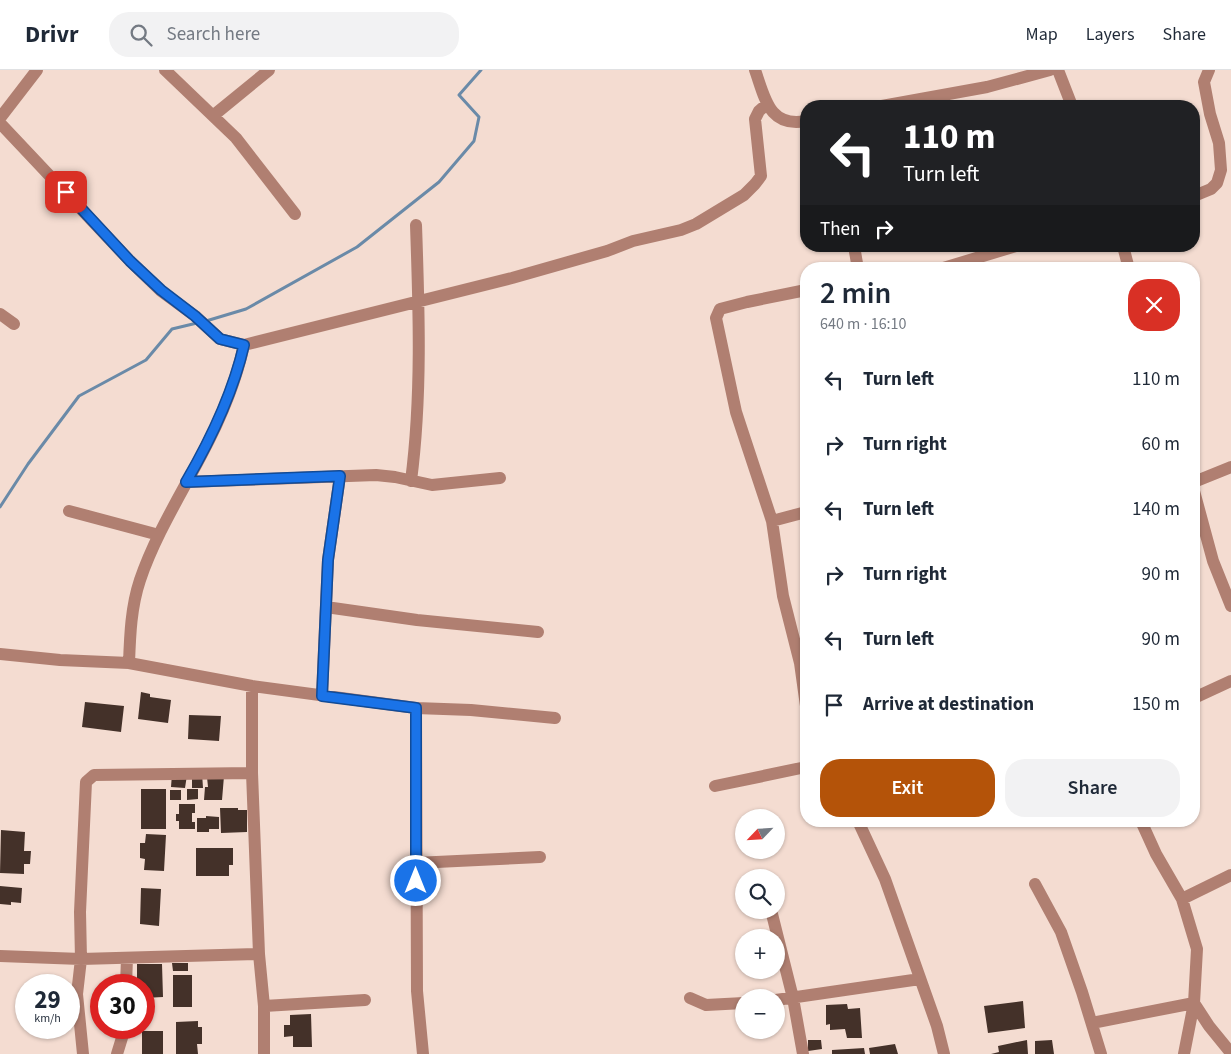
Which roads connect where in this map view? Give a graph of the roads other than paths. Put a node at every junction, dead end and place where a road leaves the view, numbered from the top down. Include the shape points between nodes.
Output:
1 (37, 70) edge
2 (165, 70) edge
3 (269, 70) edge
4 (755, 70) edge
5 (1050, 70) edge
6 (1058, 70) edge
7 (1209, 70) edge
8 (914, 100) edge
9 (1070, 100) edge
10 (767, 104) junction
11 (214, 115) junction
12 (0, 118) edge
13 (800, 122) edge
14 (0, 123) edge
15 (1200, 194) edge
16 (295, 214) dead end
17 (416, 225) dead end
18 (996, 252) edge
19 (963, 262) edge
20 (800, 291) edge
21 (418, 301) junction
22 (0, 314) edge
23 (14, 324) dead end
24 (244, 345) junction
25 (1231, 467) edge
26 (340, 476) junction
27 (500, 478) dead end
28 (1200, 480) edge
29 (411, 481) junction
30 (186, 482) junction
31 (70, 511) dead end
32 (1200, 513) edge
33 (800, 514) edge
34 (772, 521) junction
35 (159, 535) junction
36 (1231, 606) edge
37 (326, 607) junction
38 (538, 632) dead end
39 (800, 652) edge
40 (0, 654) edge
41 (129, 663) junction
42 (1231, 681) edge
43 (252, 686) junction
44 (1200, 695) edge
45 (322, 696) junction
46 (416, 708) junction
47 (555, 718) dead end
48 (800, 768) edge
49 (252, 773) junction
50 (715, 786) dead end
51 (861, 827) edge
52 (1144, 827) edge
53 (540, 857) dead end
54 (415, 863) junction
55 (1231, 875) edge
56 (1035, 884) dead end
57 (1182, 900) junction
58 (773, 919) edge
59 (259, 954) junction
60 (0, 956) edge
61 (127, 958) junction
62 (81, 959) junction
63 (126, 974) edge
64 (920, 979) junction
65 (690, 998) dead end
66 (793, 998) junction
67 (785, 999) edge
68 (365, 1000) dead end
69 (735, 1003) edge
70 (1194, 1003) junction
71 (264, 1006) junction
72 (1092, 1023) junction
73 (122, 1039) edge
74 (1231, 1053) edge
75 (83, 1054) edge
76 (117, 1054) edge
77 (264, 1054) edge
78 (423, 1054) edge
79 (803, 1054) edge
80 (944, 1054) edge
81 (1101, 1054) edge
82 (1184, 1054) edge

1 - 12 street
2 - 11 street
3 - 11 street
4 - 10 street
5 - 8 street
6 - 9 street
7 - 15 street via 1204,82 1219,143 1221,170 1217,183
10 - 13 street via 783,120
10 - 21 street via 755,120 761,176 744,195 696,224 512,278
11 - 16 street
14 - 24 street via 161,290 220,339
17 - 21 street
18 - 19 street
20 - 34 street via 720,309 716,318 736,412
21 - 24 street
21 - 29 street via 418,385
22 - 23 street
24 - 30 street via 220,416
25 - 28 street
26 - 29 street via 376,475
26 - 30 street
26 - 37 street via 328,560
27 - 29 street via 432,485
30 - 35 street
31 - 35 street
32 - 36 street via 1213,561
33 - 34 street
34 - 39 street via 783,596
35 - 41 street via 134,602
37 - 38 street
37 - 45 street
40 - 41 street
41 - 43 street
42 - 44 street
43 - 45 street
43 - 49 street
45 - 46 street
46 - 47 street
46 - 54 street
48 - 50 street
49 - 59 street
49 - 62 street via 94,775 86,782
51 - 64 street via 885,879
52 - 57 street
53 - 54 street
54 - 78 street via 417,991
55 - 57 street
56 - 72 street via 1061,932
57 - 70 street via 1197,949
58 - 66 street
59 - 61 street
59 - 71 street
60 - 62 street
61 - 62 street
61 - 63 street
62 - 75 street via 77,994
64 - 66 street
64 - 80 street
65 - 69 street via 706,1005
66 - 67 street
66 - 79 street
68 - 71 street
70 - 72 street
70 - 74 street
70 - 82 street
71 - 77 street
72 - 81 street
73 - 76 street

